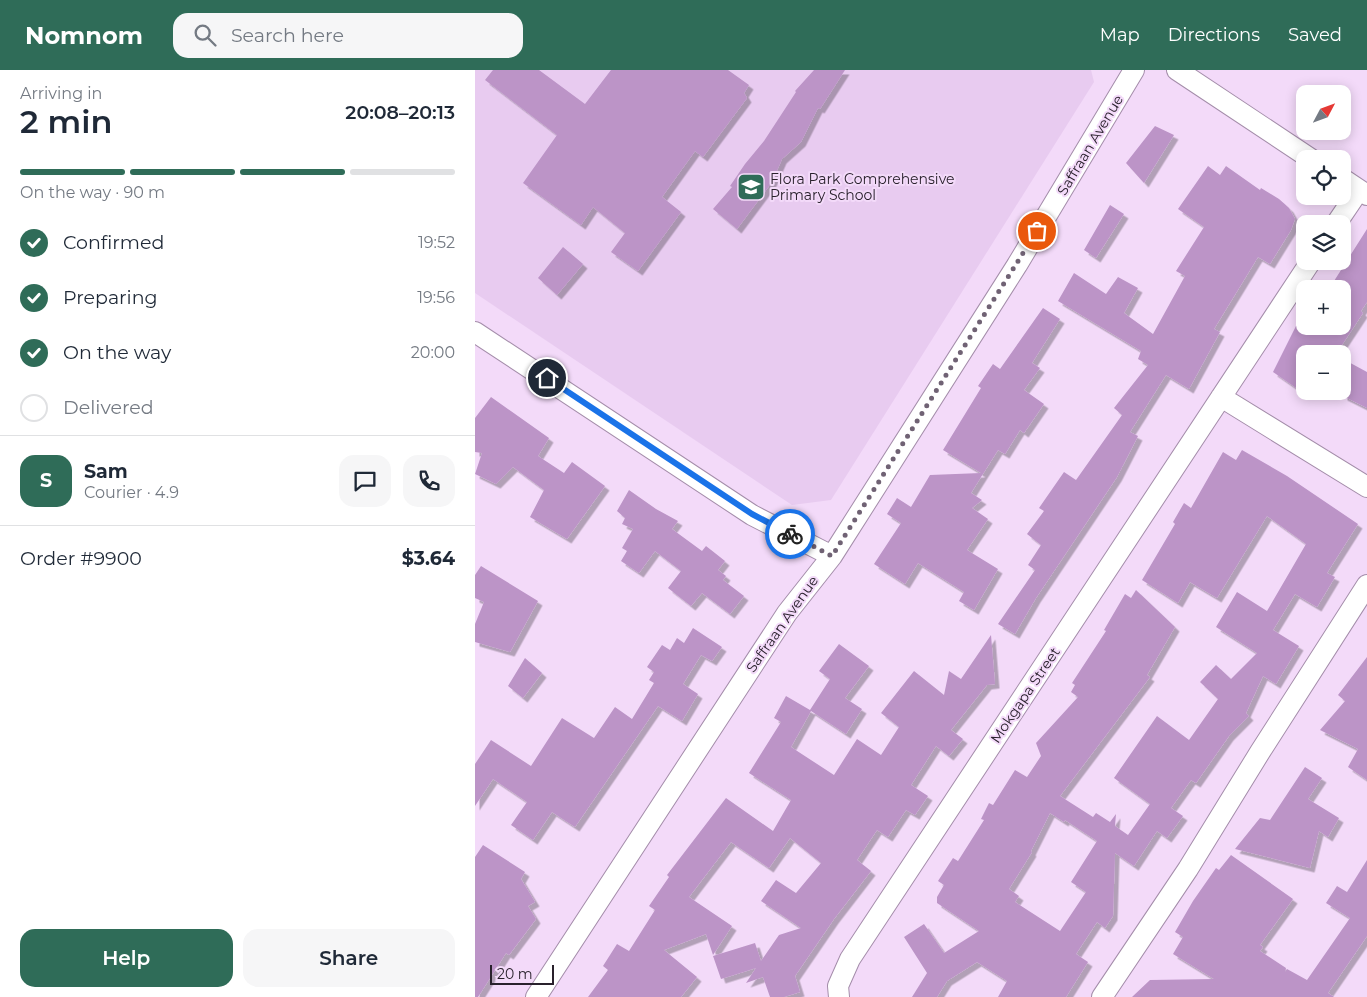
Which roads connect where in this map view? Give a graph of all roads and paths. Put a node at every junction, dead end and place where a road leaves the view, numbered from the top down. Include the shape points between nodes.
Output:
1 (1134, 70) edge
2 (1177, 70) edge
3 (1297, 150) edge
4 (1356, 188) edge
5 (1341, 215) edge
6 (1305, 270) edge
7 (475, 332) edge
8 (1221, 397) junction
9 (1367, 487) edge
10 (832, 556) junction
11 (1367, 585) edge
12 (536, 997) edge
13 (839, 997) edge
14 (1102, 997) edge

1 - 10 street, Saffraan Avenue via 1017,264
2 - 3 street
4 - 5 street
6 - 8 street, Mokgapa Street
7 - 10 street via 752,514
8 - 9 street
8 - 13 street, Mokgapa Street via 850,959 838,986
10 - 12 street, Saffraan Avenue via 787,613
11 - 14 street

